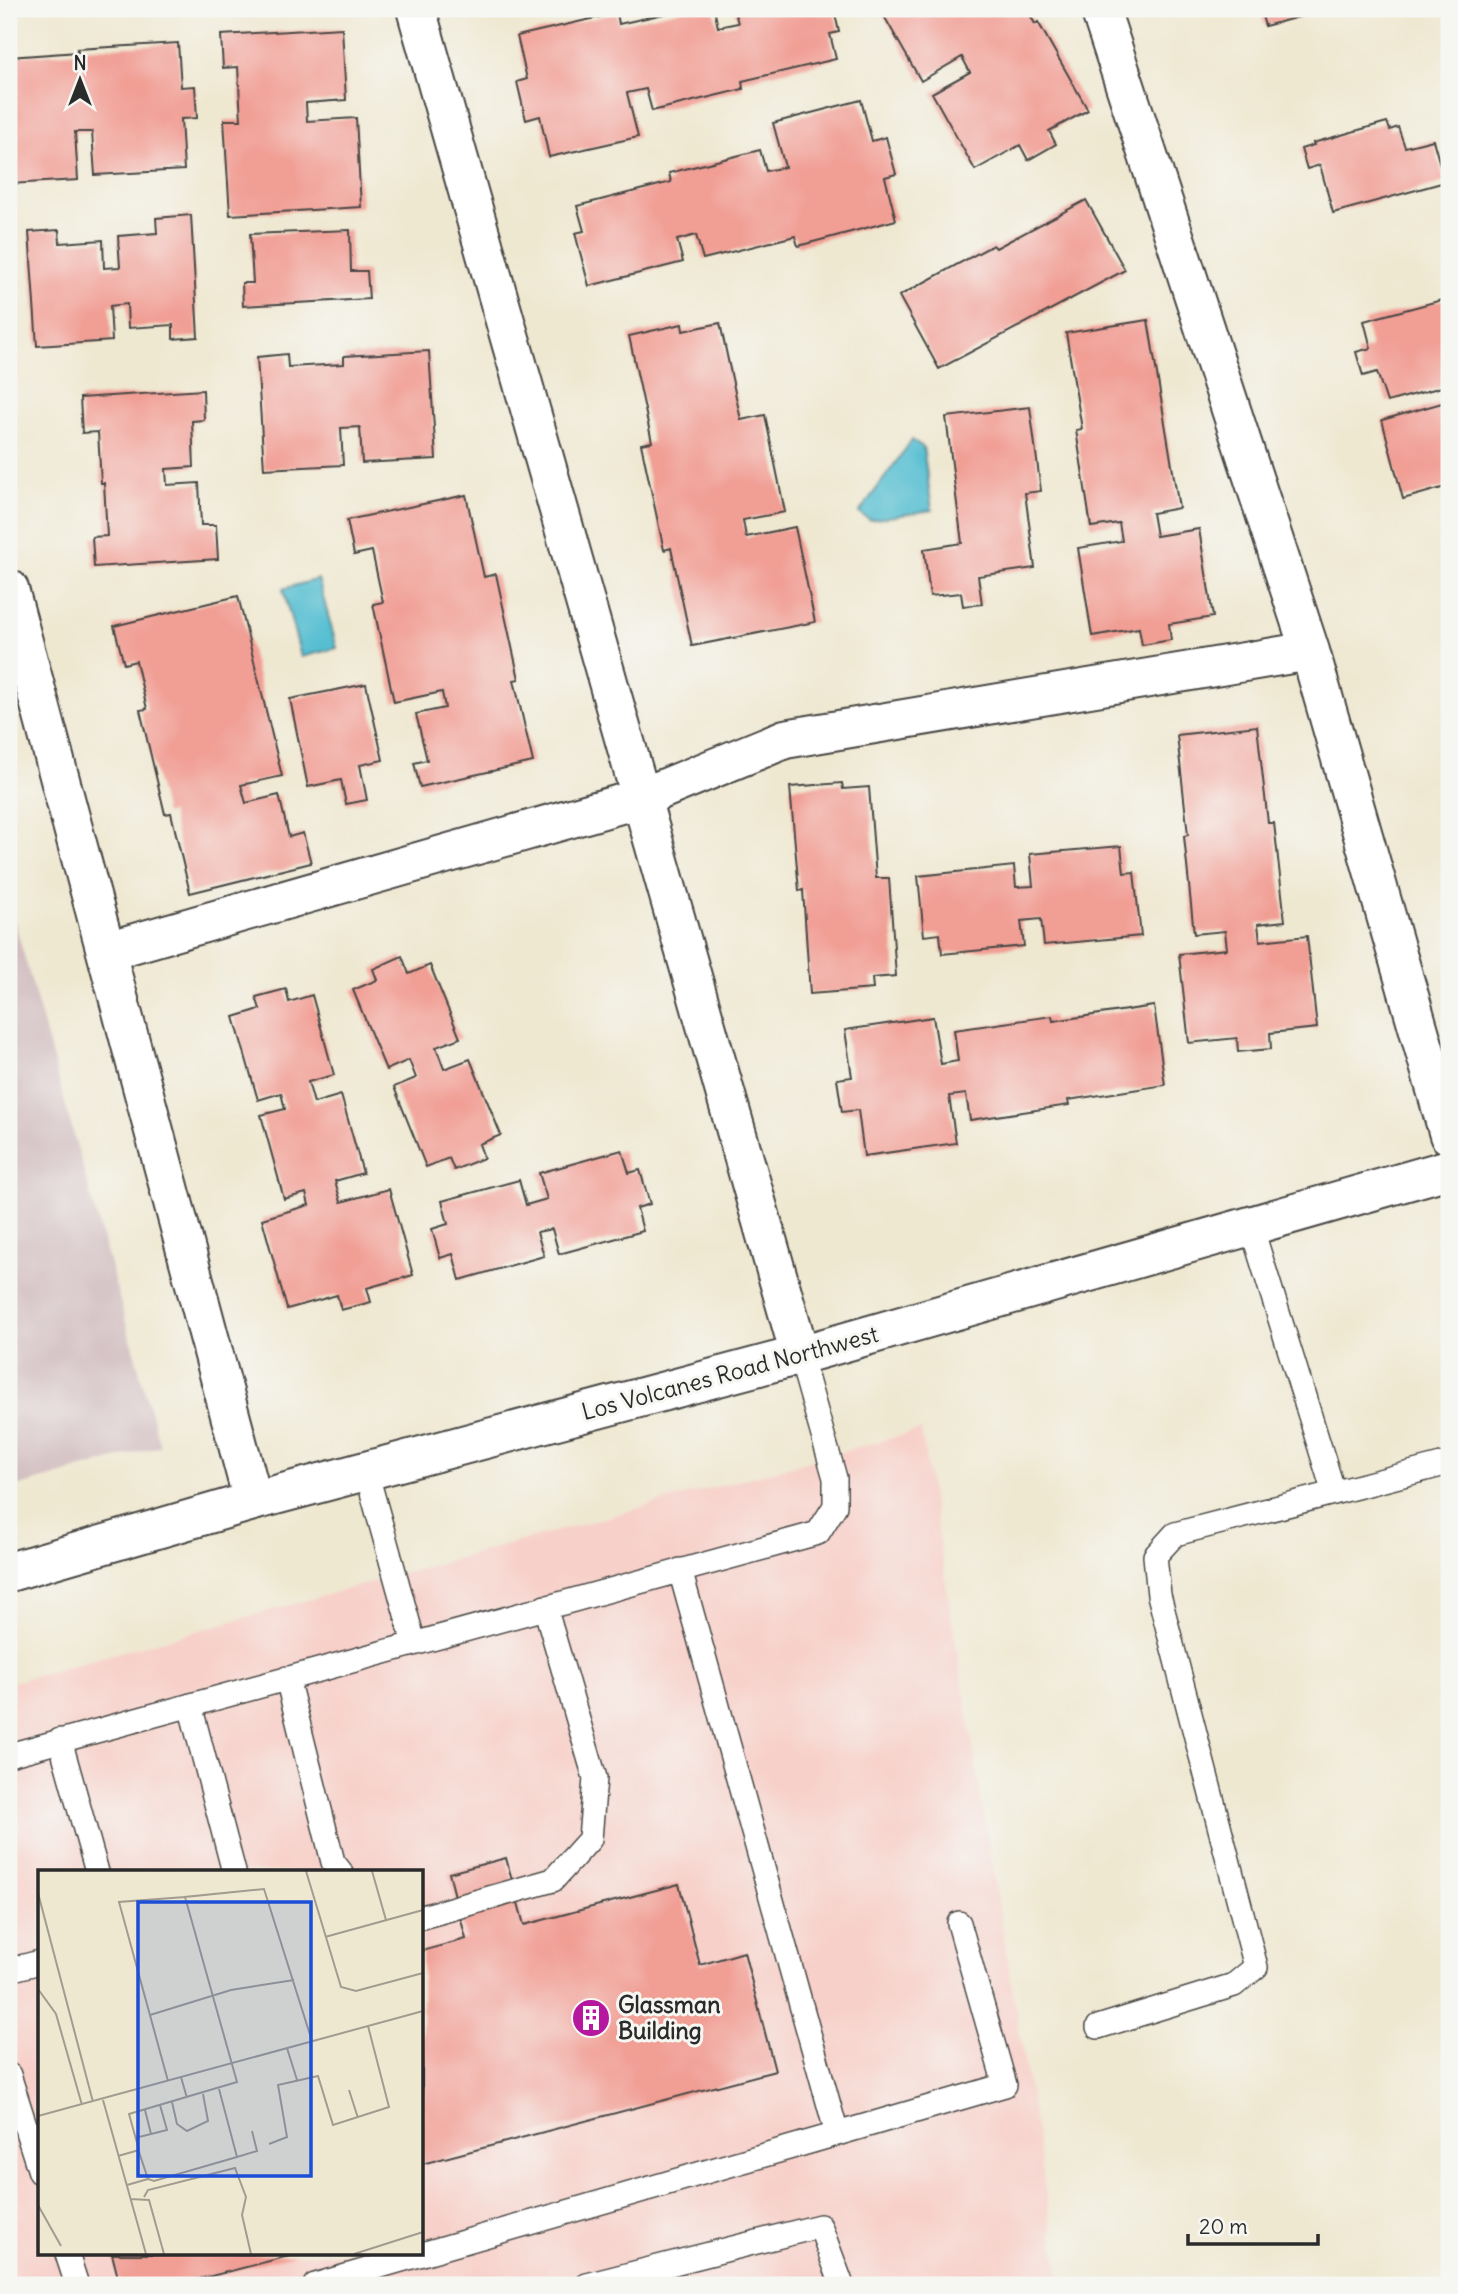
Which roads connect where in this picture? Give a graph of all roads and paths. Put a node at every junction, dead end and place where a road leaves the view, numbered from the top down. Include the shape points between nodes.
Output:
1 (416, 9) edge
2 (1100, 9) edge
3 (9, 589) edge
4 (1310, 652) junction
5 (641, 798) junction
6 (107, 951) junction
7 (1449, 1135) edge
8 (1449, 1169) edge
9 (1251, 1226) junction
10 (800, 1354) junction
11 (1449, 1463) edge
12 (366, 1471) junction
13 (1334, 1493) junction
14 (253, 1501) junction
15 (680, 1570) junction
16 (9, 1572) edge
17 (545, 1607) junction
18 (414, 1643) junction
19 (287, 1678) junction
20 (190, 1705) junction
21 (60, 1740) junction
22 (9, 1755) edge
23 (96, 1870) edge
24 (233, 1870) edge
25 (339, 1870) edge
26 (424, 1916) edge
27 (959, 1923) dead end
28 (38, 1963) edge
29 (9, 1970) edge
30 (1098, 2027) dead end
31 (9, 2078) edge
32 (837, 2133) junction
33 (38, 2166) edge
34 (424, 2253) edge
35 (68, 2256) edge
36 (415, 2256) edge
37 (77, 2285) edge
38 (315, 2285) edge
39 (587, 2285) edge
40 (842, 2285) edge

1 - 5 street
2 - 4 street
3 - 6 street
4 - 5 street via 785,739
4 - 7 street
5 - 6 street
5 - 10 street
6 - 14 street
8 - 9 street, Los Volcanes Road Northwest
9 - 10 street, Los Volcanes Road Northwest
9 - 13 lane
10 - 12 street, Los Volcanes Road Northwest
10 - 15 lane via 835,1478 835,1506 818,1533
11 - 13 lane
12 - 14 street, Los Volcanes Road Northwest
12 - 18 lane
13 - 30 lane via 1175,1534 1155,1556 1159,1595 1256,1967 1234,1985
14 - 16 street, Los Volcanes Road Northwest
15 - 17 lane
15 - 32 lane
17 - 18 lane
17 - 26 lane via 595,1778 590,1839 553,1880
18 - 19 lane
19 - 20 lane
19 - 25 lane via 333,1862
20 - 21 lane
20 - 24 lane
21 - 22 lane
21 - 23 lane
27 - 32 lane via 1005,2085
28 - 29 lane
31 - 33 lane
32 - 34 lane
35 - 37 lane
36 - 38 lane
39 - 40 lane via 820,2226

